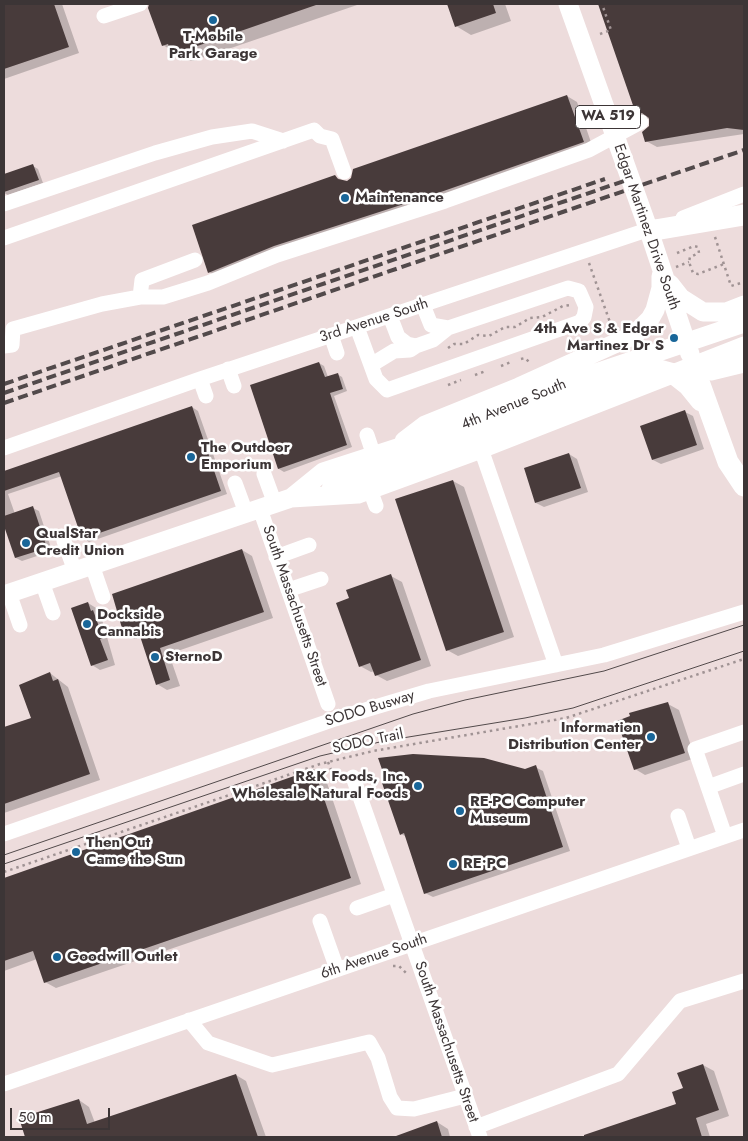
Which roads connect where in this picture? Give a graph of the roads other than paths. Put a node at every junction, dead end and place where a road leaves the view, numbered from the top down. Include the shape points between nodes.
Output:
1 (140, 4) edge
2 (568, 4) edge
3 (104, 16) dead end
4 (641, 122) dead end
5 (283, 141) junction
6 (344, 172) dead end
7 (744, 194) edge
8 (4, 204) edge
9 (744, 215) edge
10 (648, 231) junction
11 (4, 238) edge
12 (657, 255) junction
13 (195, 260) dead end
14 (663, 274) junction
15 (140, 297) junction
16 (424, 305) junction
17 (744, 305) edge
18 (726, 312) junction
19 (390, 316) junction
20 (744, 323) edge
21 (357, 327) junction
22 (448, 328) junction
23 (331, 335) junction
24 (4, 346) edge
25 (416, 346) junction
26 (744, 346) edge
27 (337, 353) dead end
28 (690, 356) junction
29 (744, 364) edge
30 (371, 365) junction
31 (228, 369) junction
32 (639, 370) junction
33 (200, 379) junction
34 (234, 386) dead end
35 (206, 396) dead end
36 (712, 418) junction
37 (366, 435) dead end
38 (4, 448) edge
39 (481, 449) junction
40 (393, 450) junction
41 (374, 456) junction
42 (264, 474) dead end
43 (235, 483) dead end
44 (744, 486) edge
45 (268, 506) junction
46 (64, 541) dead end
47 (309, 545) dead end
48 (276, 557) junction
49 (83, 568) junction
50 (321, 579) dead end
51 (42, 582) junction
52 (288, 590) junction
53 (6, 594) edge
54 (103, 597) dead end
55 (744, 612) edge
56 (53, 613) dead end
57 (20, 625) dead end
58 (556, 665) junction
59 (328, 704) dead end
60 (744, 732) edge
61 (744, 774) edge
62 (352, 777) road end
63 (708, 786) junction
64 (678, 816) dead end
65 (744, 830) edge
66 (4, 834) edge
67 (726, 836) junction
68 (689, 848) junction
69 (394, 895) junction
70 (357, 908) dead end
71 (320, 921) dead end
72 (411, 944) junction
73 (337, 969) junction
74 (744, 981) edge
75 (189, 1020) junction
76 (4, 1084) edge
77 (465, 1096) junction
78 (478, 1132) edge

1 - 3 street
2 - 10 main road, Edgar Martinez Drive South / WA 519
4 - 15 street via 590,150 445,201 277,255 199,286 163,297
5 - 6 street via 314,130 320,136 332,139
5 - 8 street via 252,130 212,137
5 - 11 street
7 - 16 street, 3rd Avenue South via 686,217
9 - 10 highway
10 - 12 main road, Edgar Martinez Drive South / WA 519
12 - 14 main road, Edgar Martinez Drive South / WA 519
12 - 40 main road via 661,277 659,299 650,320 634,335 425,424
13 - 15 street via 142,280
14 - 18 main road via 681,298 695,308 710,313
14 - 28 main road, Edgar Martinez Drive South / WA 519
15 - 24 street via 102,304 14,329 12,345
16 - 19 street, 3rd Avenue South
16 - 22 street via 431,325
17 - 18 main road
18 - 28 main road via 702,336
19 - 21 street, 3rd Avenue South
19 - 25 street via 401,342
20 - 40 main road, 4th Avenue South via 593,374
21 - 23 street, 3rd Avenue South
21 - 30 street
22 - 25 street via 433,340
22 - 30 street via 568,288 579,291 586,307 580,322 387,390 376,379
23 - 27 street
23 - 31 street, 3rd Avenue South
25 - 30 street via 410,350 394,351
26 - 39 main road, 4th Avenue South
28 - 29 main road via 711,371
28 - 32 main road
28 - 36 highway
31 - 33 street, 3rd Avenue South
31 - 34 street
32 - 36 highway via 662,370 679,377
32 - 45 main road via 353,481
33 - 35 street
33 - 38 street, 3rd Avenue South
36 - 44 highway via 728,462
37 - 41 street
39 - 45 main road, 4th Avenue South via 373,498 358,494
39 - 58 street
40 - 41 main road, 4th Avenue South
41 - 45 main road, 4th Avenue South via 323,472
42 - 45 street
43 - 45 street
45 - 48 street, South Massachusetts Street
45 - 49 main road, 4th Avenue South
46 - 49 street
47 - 48 street
48 - 52 street, South Massachusetts Street
49 - 51 main road, 4th Avenue South
49 - 54 street
50 - 52 street
51 - 53 main road, 4th Avenue South
51 - 56 street
52 - 59 street, South Massachusetts Street
53 - 57 street
55 - 58 street, SODO Busway via 637,647
58 - 66 street, SODO Busway via 429,691 335,718
60 - 63 street via 695,749
61 - 63 street
62 - 69 street, South Massachusetts Street
63 - 67 street
64 - 68 street
65 - 67 street, 6th Avenue South
67 - 68 street, 6th Avenue South
68 - 72 street, 6th Avenue South
69 - 70 street
69 - 72 street, South Massachusetts Street
71 - 73 street
72 - 73 street, 6th Avenue South
72 - 77 street, South Massachusetts Street
73 - 75 street, 6th Avenue South
74 - 78 street via 680,1001 618,1074
75 - 76 street, 6th Avenue South
75 - 77 street via 208,1043 272,1064 369,1042 397,1108 414,1109
77 - 78 street, South Massachusetts Street

